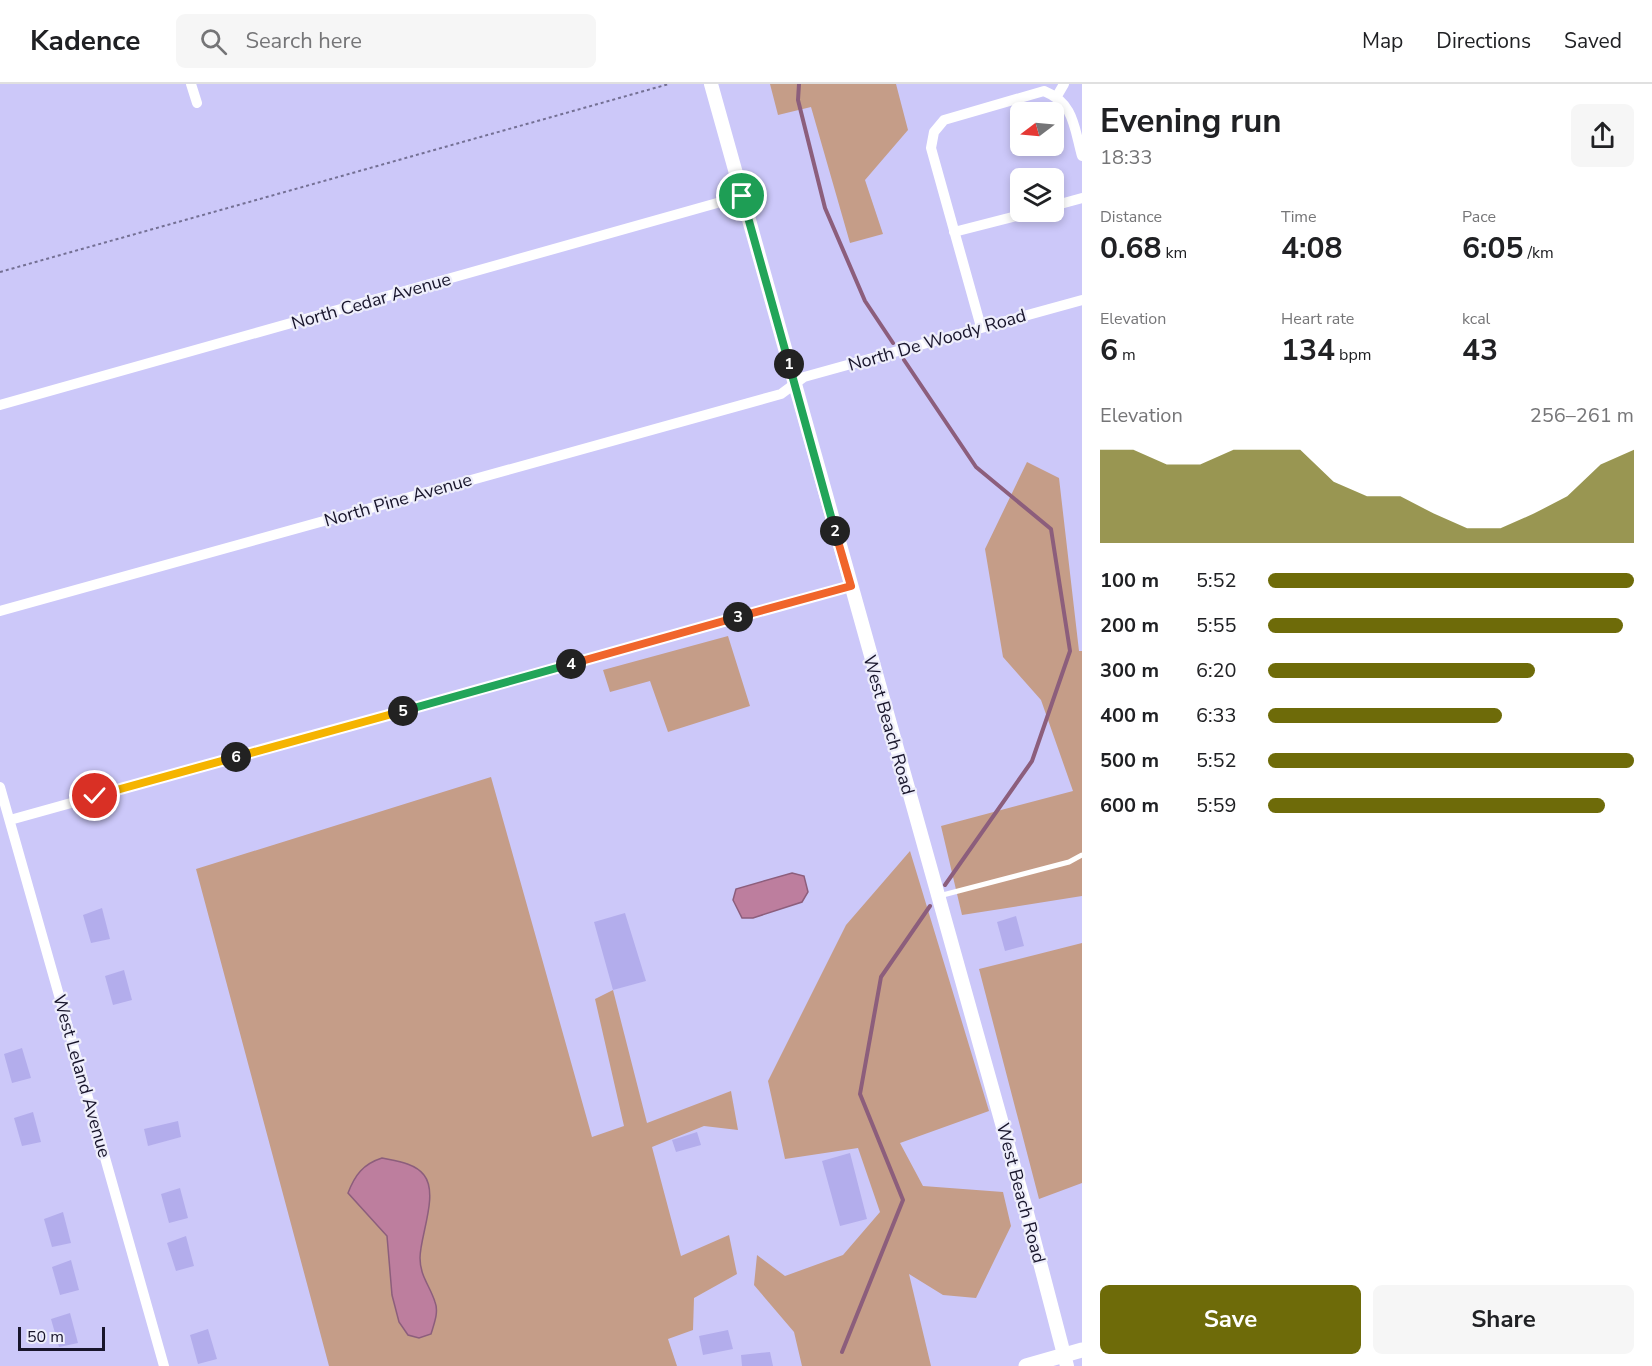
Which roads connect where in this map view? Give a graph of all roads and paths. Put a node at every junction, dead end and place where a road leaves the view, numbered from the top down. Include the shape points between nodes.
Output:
1 (192, 84) edge
2 (669, 84) edge
3 (711, 84) edge
4 (1064, 84) edge
5 (1057, 96) junction
6 (197, 103) dead end
7 (1082, 156) edge
8 (742, 196) junction
9 (1082, 198) edge
10 (1064, 203) edge
11 (1010, 218) edge
12 (954, 232) junction
13 (0, 272) edge
14 (1082, 300) edge
15 (981, 327) junction
16 (795, 384) junction
17 (0, 405) edge
18 (851, 586) junction
19 (0, 611) edge
20 (0, 787) edge
21 (9, 820) junction
22 (1082, 855) edge
23 (938, 896) junction
24 (1082, 1350) edge
25 (1066, 1361) edge
26 (164, 1366) edge
27 (1026, 1366) edge

1 - 6 street
2 - 13 path
3 - 8 street, West Beach Road
4 - 5 street
5 - 7 street via 1067,105
5 - 12 street via 1044,91 944,120 934,132 931,148
8 - 16 street, West Beach Road
8 - 17 street, North Cedar Avenue
9 - 10 street
11 - 12 street
12 - 15 street
14 - 15 street, North De Woody Road
15 - 16 street, North De Woody Road via 804,377
16 - 18 street, West Beach Road
16 - 19 street, North Pine Avenue via 781,394
18 - 21 street
18 - 23 street, West Beach Road
20 - 21 street, West Leland Avenue
21 - 26 street, West Leland Avenue
22 - 23 lane
23 - 25 street, West Beach Road
24 - 25 main road
25 - 27 main road

